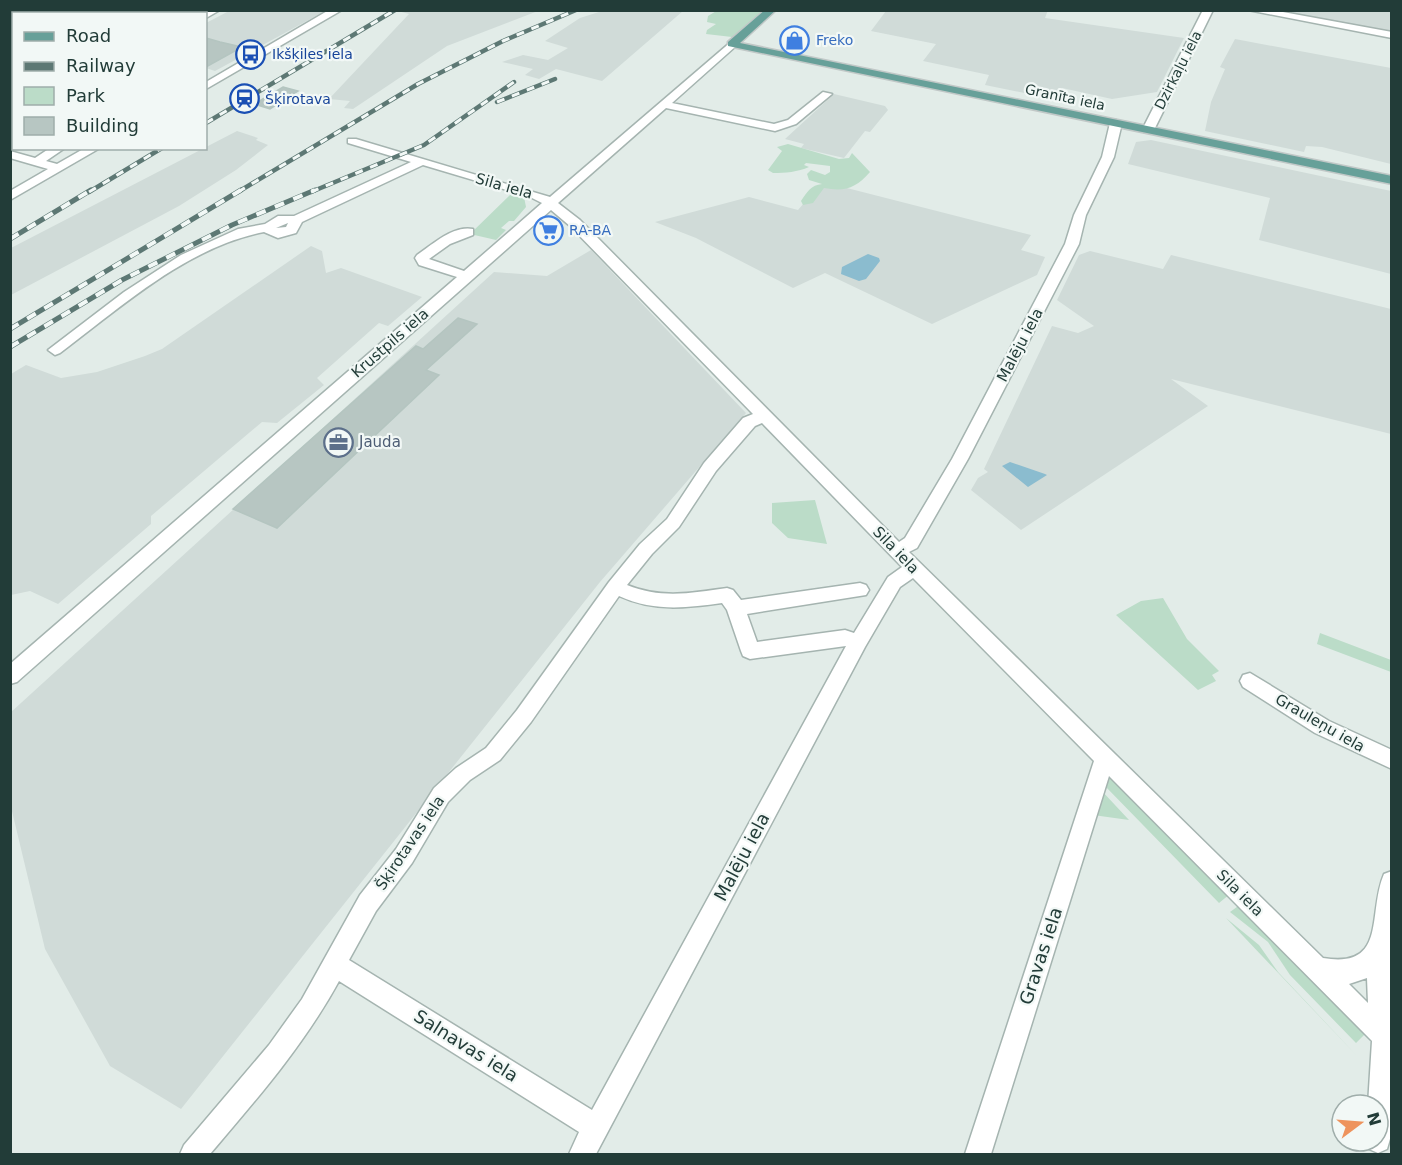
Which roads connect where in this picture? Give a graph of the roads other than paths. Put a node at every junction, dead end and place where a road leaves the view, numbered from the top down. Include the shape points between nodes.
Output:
1 (337, 10) edge
2 (771, 10) edge
3 (1208, 10) edge
4 (1253, 10) edge
5 (1392, 35) edge
6 (732, 44) junction
7 (207, 85) edge
8 (827, 94) dead end
9 (662, 105) junction
10 (1116, 123) junction
11 (1148, 130) junction
12 (352, 141) dead end
13 (56, 150) edge
14 (91, 150) edge
15 (10, 154) edge
16 (36, 162) junction
17 (420, 162) junction
18 (59, 169) junction
19 (1392, 180) edge
20 (10, 196) edge
21 (550, 203) junction
22 (468, 232) dead end
23 (466, 276) junction
24 (55, 350) dead end
25 (765, 415) junction
26 (897, 551) junction
27 (914, 568) junction
28 (615, 587) junction
29 (860, 590) dead end
30 (736, 608) junction
31 (858, 642) junction
32 (10, 676) edge
33 (1250, 681) dead end
34 (1108, 759) junction
35 (1392, 760) edge
36 (1392, 881) edge
37 (1379, 948) junction
38 (335, 965) junction
39 (1316, 969) junction
40 (1388, 1041) edge
41 (1383, 1093) edge
42 (596, 1128) junction
43 (193, 1155) edge
44 (582, 1155) edge
45 (978, 1155) edge

1 - 7 street
2 - 6 main road, Krustpils iela
3 - 11 street, Dzirkaļu iela
4 - 5 street
6 - 9 street, Krustpils iela
6 - 10 main road, Granīta iela
8 - 9 street via 792,122 775,128
9 - 21 street, Krustpils iela
10 - 11 main road, Granīta iela
10 - 26 street, Malēju iela via 1108,158 1040,309 960,459 910,543
11 - 19 main road, Granīta iela
12 - 17 street, Sila iela
13 - 16 street
14 - 18 street
15 - 16 street
16 - 18 street
17 - 21 street, Sila iela via 534,194
17 - 24 street via 294,221 278,220 269,227 226,237 169,269
18 - 20 street
21 - 23 street, Krustpils iela
21 - 25 street, Sila iela via 575,223
22 - 23 street via 445,241 422,258 436,268
23 - 32 street, Krustpils iela
25 - 26 street, Sila iela
25 - 28 street, Šķirotavas iela via 749,422 710,466 673,523 645,549
26 - 27 street, Sila iela
27 - 31 street, Malēju iela via 894,582
27 - 34 street, Sila iela
28 - 30 street via 640,599 661,603 727,595
28 - 38 street, Šķirotavas iela via 493,754 441,795 409,849 368,903
29 - 30 street
30 - 31 street via 750,651 844,638
31 - 42 street, Malēju iela
33 - 35 street, Grauleņu iela via 1322,728
34 - 39 street, Sila iela
34 - 45 street, Gravas iela via 1102,766
36 - 37 street
37 - 39 street via 1363,968 1342,973
37 - 40 street via 1378,992
38 - 42 street, Salnavas iela
38 - 43 street, Šķirotavas iela via 278,1054
39 - 40 street, Sila iela
40 - 41 street
42 - 44 street, Malēju iela

